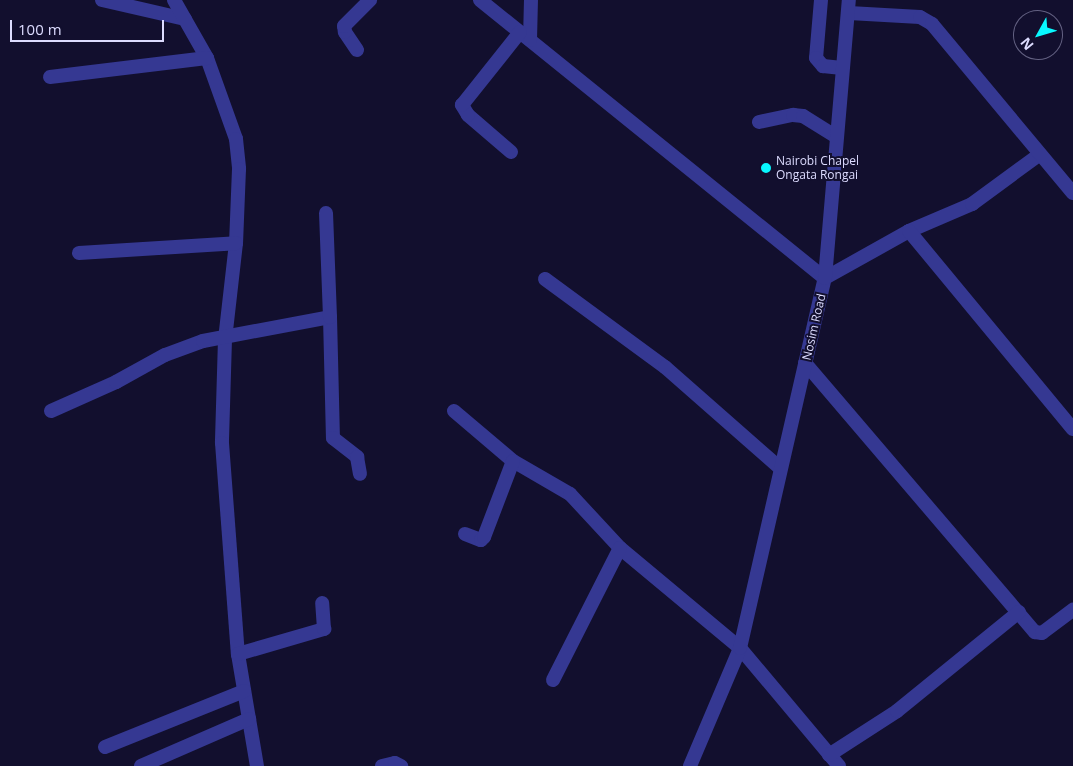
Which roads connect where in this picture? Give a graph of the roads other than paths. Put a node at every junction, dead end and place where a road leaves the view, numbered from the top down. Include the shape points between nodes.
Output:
1 (102, 0) edge
2 (174, 0) edge
3 (370, 0) edge
4 (480, 0) edge
5 (531, 0) edge
6 (821, 0) edge
7 (849, 6) edge
8 (184, 19) junction
9 (525, 36) junction
10 (358, 50) dead end
11 (207, 58) junction
12 (842, 68) junction
13 (50, 76) dead end
14 (759, 122) dead end
15 (836, 137) junction
16 (511, 152) dead end
17 (1040, 154) junction
18 (1073, 193) edge
19 (326, 213) dead end
20 (910, 231) junction
21 (236, 243) junction
22 (79, 253) dead end
23 (825, 278) junction
24 (545, 279) dead end
25 (330, 317) junction
26 (225, 339) junction
27 (805, 363) junction
28 (51, 411) dead end
29 (454, 411) dead end
30 (1073, 429) edge
31 (513, 461) junction
32 (780, 468) junction
33 (360, 474) dead end
34 (465, 534) dead end
35 (620, 548) junction
36 (322, 603) dead end
37 (1073, 610) edge
38 (1019, 612) junction
39 (740, 648) junction
40 (238, 654) junction
41 (553, 680) dead end
42 (244, 691) junction
43 (249, 719) junction
44 (105, 746) dead end
45 (829, 755) junction
46 (142, 766) edge
47 (257, 766) edge
48 (382, 766) edge
49 (401, 766) edge
50 (690, 766) edge
51 (839, 766) edge

1 - 8 street
2 - 8 street
3 - 10 street via 344,26
4 - 9 street
5 - 9 street
6 - 12 street via 816,58 823,66
7 - 12 street, Nosim Road
7 - 17 street via 920,17 932,24
8 - 11 street
9 - 16 street via 462,105 468,116
9 - 23 street
11 - 13 street
11 - 21 street via 236,139 239,169
12 - 15 street, Nosim Road
14 - 15 street via 803,116
15 - 23 street, Nosim Road
17 - 18 street
17 - 20 street via 972,204
19 - 25 street
20 - 23 street
20 - 30 street
21 - 22 street
21 - 26 street
23 - 27 street, Nosim Road
24 - 32 street via 665,367
25 - 26 street
25 - 33 street via 333,438 357,457
26 - 28 street via 203,341 165,355 116,382
26 - 40 street via 222,443
27 - 32 street, Nosim Road
27 - 38 street
29 - 31 street
31 - 34 street via 484,536 481,540
31 - 35 street via 570,494
32 - 39 street, Nosim Road
35 - 39 street
35 - 41 street
36 - 40 street via 324,629
37 - 38 street via 1038,634
38 - 45 street via 897,711
39 - 45 street
39 - 50 street, Nosim Road
40 - 42 street
42 - 43 street
42 - 44 street
43 - 46 street
43 - 47 street
45 - 51 street
48 - 49 street

